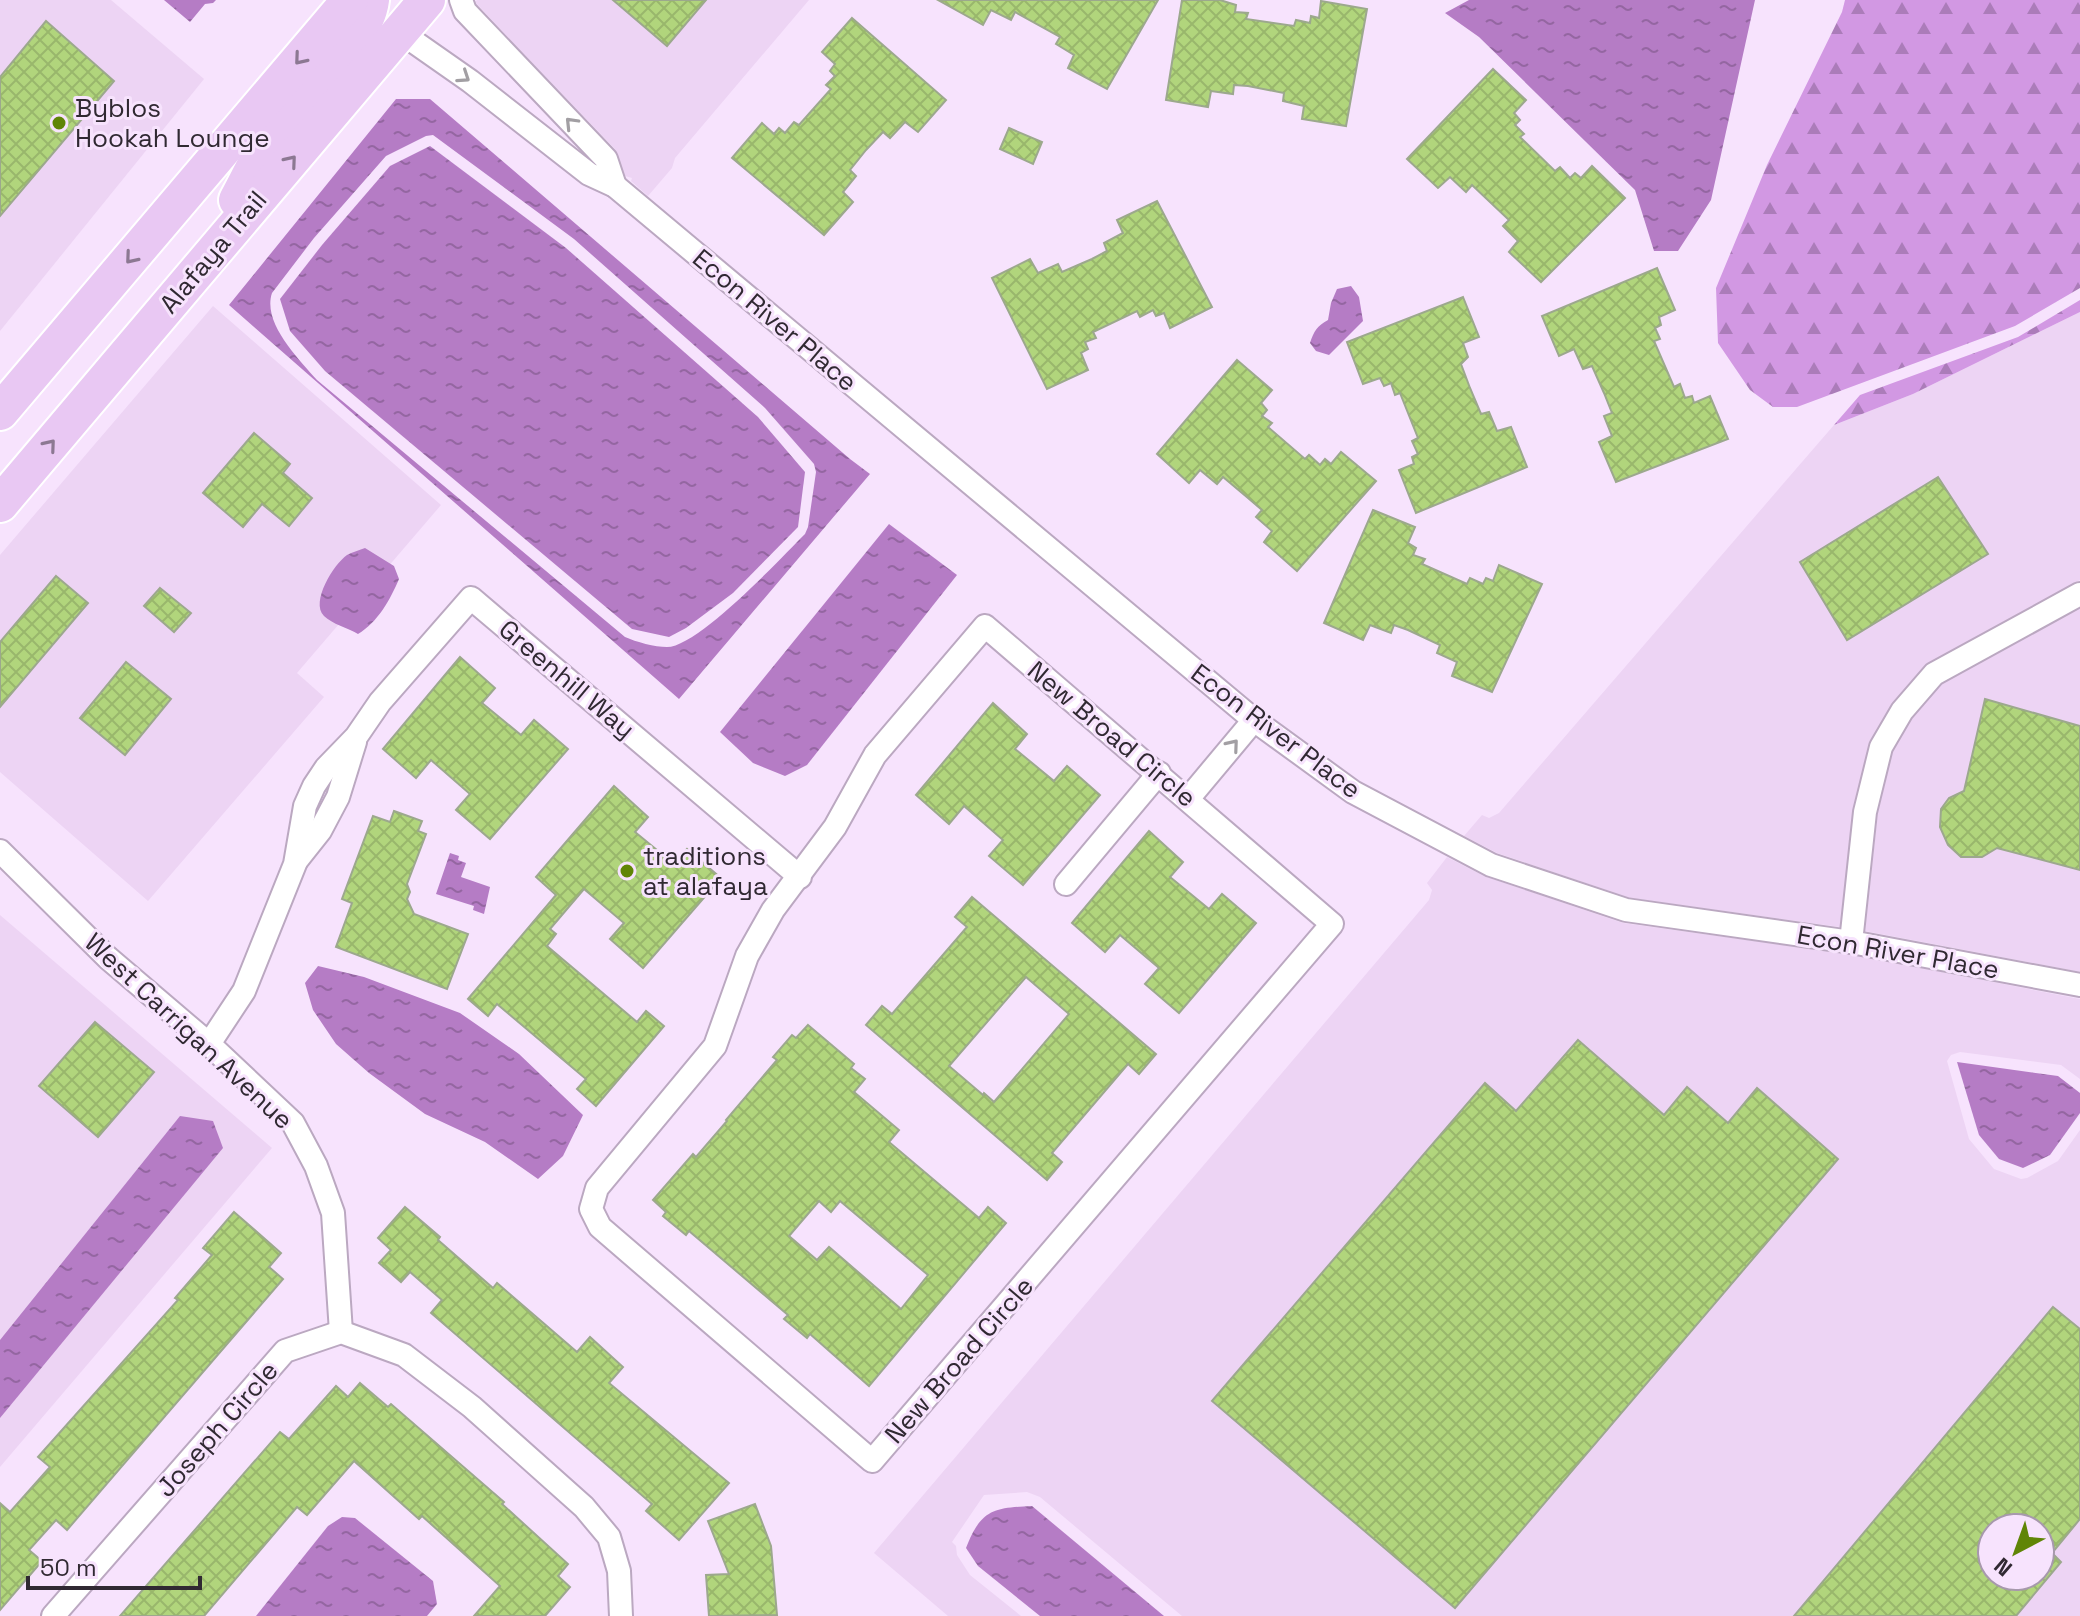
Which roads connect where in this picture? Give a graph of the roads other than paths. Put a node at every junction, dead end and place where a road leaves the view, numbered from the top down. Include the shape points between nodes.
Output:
1 (350, 0) edge
2 (371, 0) edge
3 (427, 0) edge
4 (461, 0) edge
5 (404, 16) edge
6 (615, 186) junction
7 (202, 265) junction
8 (0, 412) edge
9 (0, 504) edge
10 (2080, 594) edge
11 (1254, 720) junction
12 (1159, 773) junction
13 (1188, 799) junction
14 (0, 851) edge
15 (800, 877) junction
16 (1066, 884) dead end
17 (1851, 942) junction
18 (2080, 985) edge
19 (209, 1044) junction
20 (341, 1332) junction
21 (53, 1616) edge
22 (621, 1616) edge

1 -> 8 main road
2 - 7 main road via 357,36 275,131
3 - 5 main road, Alafaya Trail
6 -> 4 street, Econ River Place via 606,159 475,22
5 -> 6 street, Econ River Place via 470,81 589,174
7 -> 5 main road, Alafaya Trail
6 - 11 street, Econ River Place
9 -> 7 main road, Alafaya Trail
10 - 17 street via 1934,674 1902,711 1881,747 1865,812
13 -> 11 street
11 - 17 street, Econ River Place via 1353,792 1491,865 1626,910
12 - 13 street, New Broad Circle
12 - 15 street, New Broad Circle via 985,626 875,755
12 - 16 street
13 - 15 street, New Broad Circle via 1332,924 872,1461 600,1227 591,1209 597,1188 715,1046 747,956 773,910
14 - 19 street, West Carrigan Avenue via 108,958
15 - 19 street, Greenhill Way via 471,598 314,786 305,806 295,864 244,991
17 - 18 street, Econ River Place
19 - 20 street, West Carrigan Avenue via 293,1123 316,1166 333,1213
20 - 21 street, Joseph Circle via 285,1351
20 - 22 street via 404,1355 472,1407 584,1507 609,1537 619,1571

